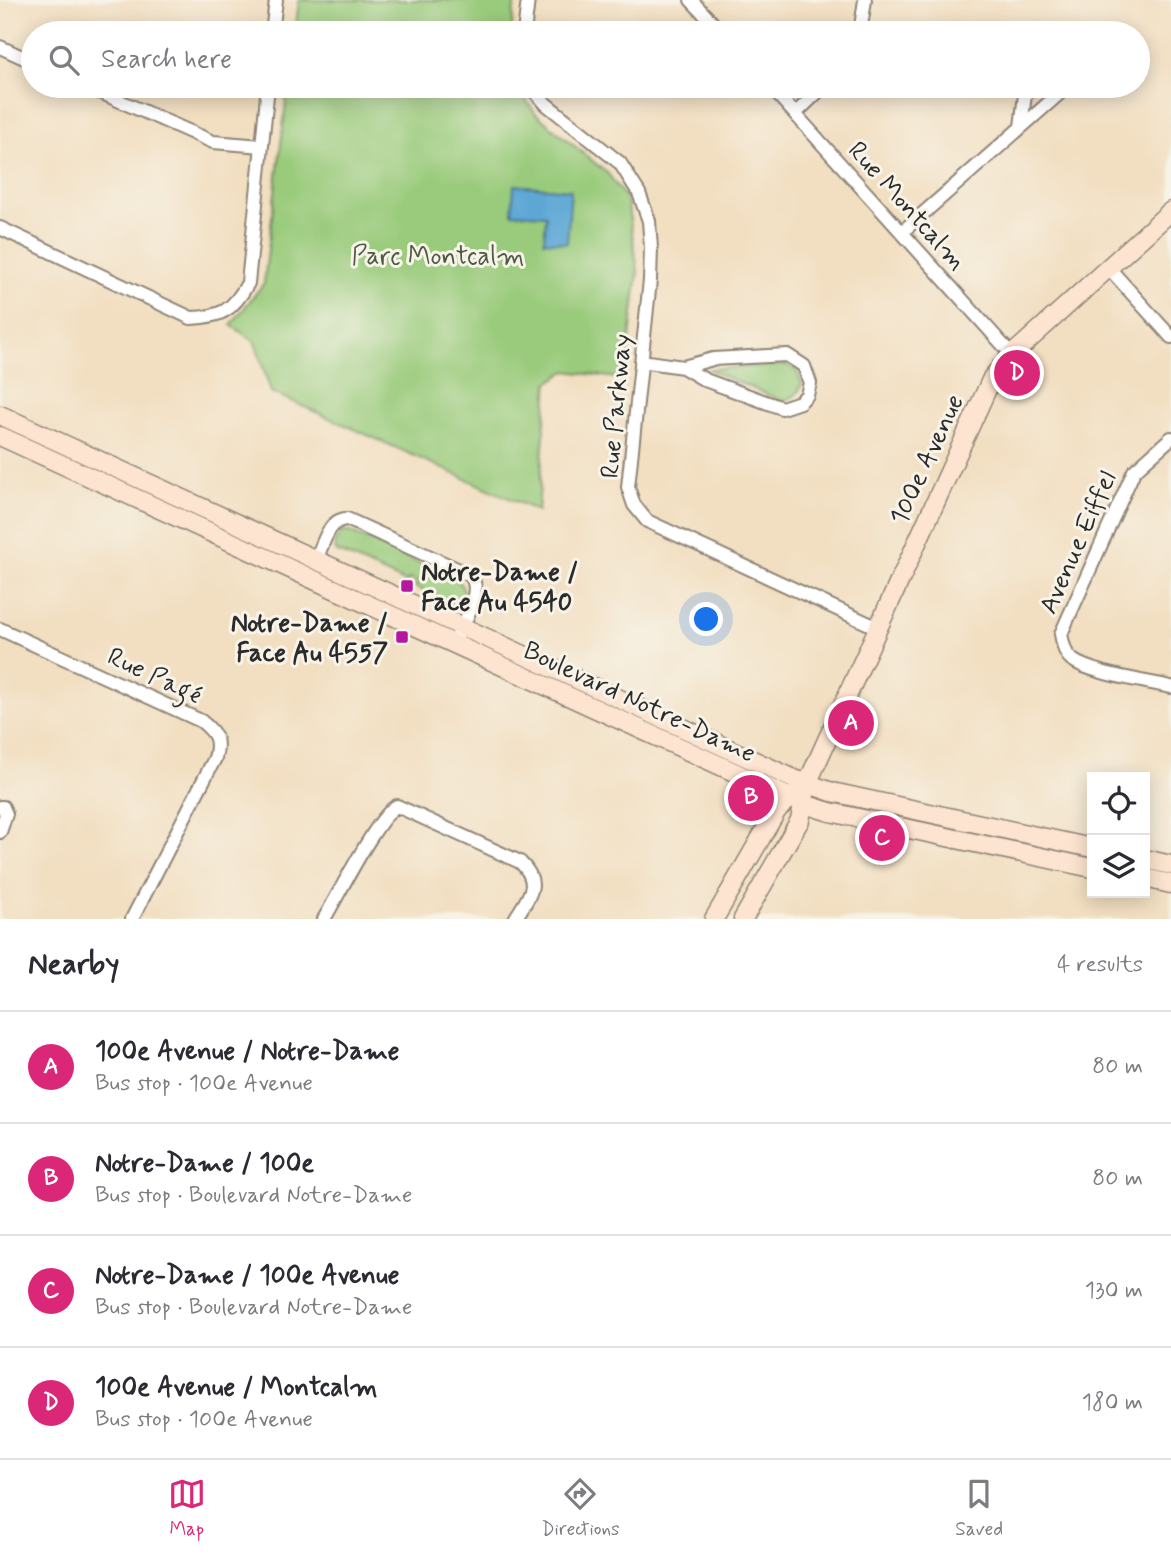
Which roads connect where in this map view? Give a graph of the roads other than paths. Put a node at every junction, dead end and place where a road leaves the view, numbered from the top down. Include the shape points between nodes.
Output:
1 (276, 0) edge
2 (528, 0) edge
3 (691, 0) edge
4 (865, 0) edge
5 (273, 21) edge
6 (525, 21) edge
7 (711, 21) edge
8 (862, 21) edge
9 (0, 47) edge
10 (21, 57) edge
11 (113, 98) edge
12 (267, 98) edge
13 (541, 98) edge
14 (782, 98) edge
15 (812, 98) edge
16 (1025, 98) edge
17 (1054, 98) edge
18 (796, 113) junction
19 (1021, 127) junction
20 (262, 146) junction
21 (1171, 211) edge
22 (0, 228) edge
23 (902, 232) junction
24 (1108, 267) junction
25 (1171, 337) edge
26 (1012, 355) junction
27 (641, 361) junction
28 (683, 367) junction
29 (0, 415) edge
30 (0, 436) edge
31 (1171, 438) edge
32 (316, 560) junction
33 (461, 627) junction
34 (878, 628) junction
35 (0, 629) edge
36 (453, 645) junction
37 (1171, 687) edge
38 (807, 784) junction
39 (797, 801) junction
40 (0, 807) edge
41 (0, 832) edge
42 (1087, 847) edge
43 (1150, 860) edge
44 (1171, 865) edge
45 (1087, 866) edge
46 (1150, 879) edge
47 (1171, 884) edge
48 (132, 919) edge
49 (324, 919) edge
50 (515, 919) edge
51 (714, 919) edge
52 (743, 919) edge

1 - 5 street
2 - 6 street
3 - 7 street
4 - 8 street
9 - 10 street
11 - 20 street via 213,142
12 - 20 street
13 - 27 street, Rue Parkway via 620,163 639,193 649,220 651,248
14 - 18 street, Rue Montcalm
15 - 18 street
16 - 19 street
17 - 19 street
18 - 23 street, Rue Montcalm
19 - 23 street
20 - 22 street via 248,283 228,310 209,317 191,318
21 - 24 street, 100e Avenue
23 - 26 street, Rue Montcalm
24 - 25 street
24 - 26 street, 100e Avenue
26 - 34 street, 100e Avenue via 992,378
27 - 28 street
27 - 34 street, Rue Parkway via 628,487 634,505 648,521
28 - 28 street via 705,380 782,408 800,402 810,383 804,366 787,355 713,359
29 - 32 street, Boulevard Notre-Dame
30 - 36 street, Boulevard Notre-Dame
31 - 37 street, Avenue Eiffel via 1134,471 1061,634 1070,658 1084,666
32 - 33 street, Boulevard Notre-Dame
32 - 33 street via 337,521 347,519 363,526 473,577 476,591
33 - 36 street
33 - 38 street, Boulevard Notre-Dame
34 - 38 street, 100e Avenue
35 - 48 street, Rue Pagé via 201,721 215,732 219,744 215,758
36 - 39 street, Boulevard Notre-Dame
38 - 39 street, 100e Avenue
38 - 42 street, Boulevard Notre-Dame
39 - 45 street, Boulevard Notre-Dame via 830,812
39 - 51 street via 777,810
39 - 52 street, 100e Avenue via 798,825
40 - 41 street via 6,814
43 - 44 street
46 - 47 street
49 - 50 street via 372,837 397,806 520,862 533,881

